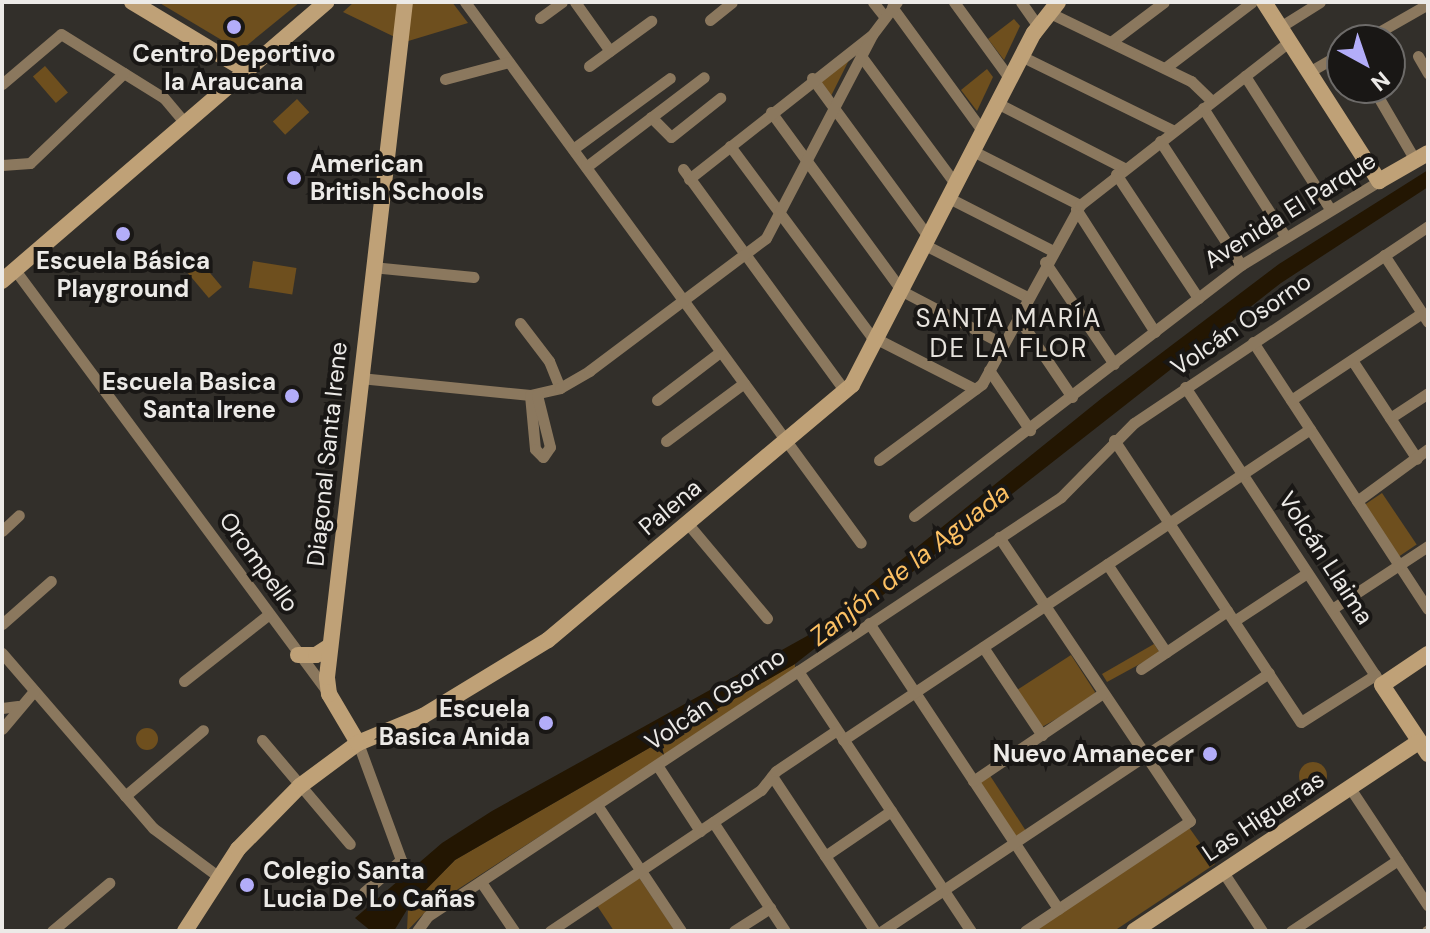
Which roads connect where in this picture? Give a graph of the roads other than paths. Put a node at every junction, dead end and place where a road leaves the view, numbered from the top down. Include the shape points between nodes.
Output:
1 (132, 2) edge
2 (326, 2) edge
3 (405, 2) edge
4 (465, 2) edge
5 (562, 2) edge
6 (575, 2) edge
7 (732, 2) edge
8 (873, 2) edge
9 (954, 2) edge
10 (1021, 2) edge
11 (1164, 2) edge
12 (1252, 2) edge
13 (1264, 2) edge
14 (1320, 2) edge
15 (1428, 4) edge
16 (1053, 7) edge
17 (891, 8) edge
18 (540, 18) dead end
19 (710, 20) dead end
20 (651, 21) dead end
21 (1393, 24) edge
22 (1038, 26) junction
23 (1280, 27) junction
24 (872, 35) junction
25 (1111, 42) junction
26 (1289, 42) junction
27 (610, 51) junction
28 (861, 56) junction
29 (1021, 56) junction
30 (1418, 56) dead end
31 (509, 62) junction
32 (1326, 62) edge
33 (589, 66) dead end
34 (1165, 68) junction
35 (247, 71) junction
36 (1309, 72) junction
37 (124, 73) junction
38 (1428, 73) edge
39 (1245, 76) junction
40 (704, 77) dead end
41 (670, 78) dead end
42 (812, 78) junction
43 (445, 79) dead end
44 (1010, 79) junction
45 (2, 84) edge
46 (720, 98) dead end
47 (997, 103) junction
48 (1384, 104) edge
49 (1207, 105) junction
50 (834, 109) junction
51 (771, 112) junction
52 (651, 117) junction
53 (185, 123) junction
54 (1174, 131) junction
55 (983, 132) junction
56 (1160, 141) junction
57 (730, 146) junction
58 (573, 149) junction
59 (973, 151) junction
60 (1421, 156) edge
61 (808, 162) junction
62 (2, 165) edge
63 (586, 167) junction
64 (1120, 171) junction
65 (1379, 181) junction
66 (952, 192) junction
67 (1078, 207) junction
68 (1330, 209) junction
69 (781, 215) junction
70 (1428, 226) edge
71 (1285, 236) junction
72 (927, 242) junction
73 (1384, 255) junction
74 (746, 256) junction
75 (1048, 256) junction
76 (1241, 265) junction
77 (372, 267) junction
78 (8, 275) edge
79 (474, 277) dead end
80 (902, 291) junction
81 (1027, 297) junction
82 (1198, 298) junction
83 (684, 302) junction
84 (1017, 316) junction
85 (1426, 318) edge
86 (520, 323) dead end
87 (1155, 332) junction
88 (876, 341) junction
89 (1253, 342) junction
90 (1003, 344) junction
91 (720, 352) junction
92 (1352, 360) junction
93 (1114, 364) junction
94 (989, 370) junction
95 (360, 378) junction
96 (744, 383) junction
97 (1185, 387) junction
98 (560, 388) junction
99 (975, 389) junction
100 (845, 391) junction
101 (1428, 393) edge
102 (1072, 397) junction
103 (657, 400) dead end
104 (1291, 400) junction
105 (1390, 418) junction
106 (1310, 429) junction
107 (1030, 430) junction
108 (1114, 440) junction
109 (666, 441) dead end
110 (786, 441) junction
111 (1428, 449) edge
112 (1417, 459) junction
113 (879, 460) dead end
114 (1243, 474) junction
115 (1357, 501) junction
116 (19, 515) dead end
117 (914, 516) dead end
118 (1169, 523) junction
119 (688, 524) junction
120 (2, 531) edge
121 (999, 537) junction
122 (861, 543) dead end
123 (1428, 546) edge
124 (1107, 564) junction
125 (1399, 565) junction
126 (1307, 573) junction
127 (51, 581) dead end
128 (1045, 606) junction
129 (1332, 609) junction
130 (1428, 609) edge
131 (268, 615) junction
132 (1231, 616) junction
133 (767, 618) dead end
134 (869, 623) junction
135 (2, 624) edge
136 (330, 646) junction
137 (983, 647) junction
138 (1166, 652) junction
139 (2, 653) edge
140 (1428, 654) edge
141 (298, 655) junction
142 (1141, 669) dead end
143 (798, 671) junction
144 (1269, 673) junction
145 (1379, 680) junction
146 (184, 681) dead end
147 (34, 691) junction
148 (915, 692) junction
149 (1103, 693) junction
150 (329, 694) junction
151 (18, 706) junction
152 (2, 708) edge
153 (2, 729) edge
154 (203, 730) dead end
155 (840, 735) junction
156 (1042, 735) junction
157 (262, 740) dead end
158 (358, 743) junction
159 (1424, 748) edge
160 (1146, 755) junction
161 (657, 765) junction
162 (772, 776) junction
163 (973, 781) junction
164 (300, 786) junction
165 (1350, 788) junction
166 (125, 796) junction
167 (597, 805) junction
168 (891, 811) junction
169 (713, 822) junction
170 (700, 831) junction
171 (1014, 843) junction
172 (350, 844) dead end
173 (825, 856) junction
174 (1398, 860) junction
175 (641, 871) junction
176 (1223, 872) junction
177 (219, 877) junction
178 (481, 882) junction
179 (109, 883) dead end
180 (943, 890) junction
181 (364, 892) dead end
182 (1428, 906) edge
183 (770, 908) junction
184 (1058, 909) junction
185 (418, 930) edge
186 (52, 931) edge
187 (185, 931) edge
188 (514, 931) edge
189 (550, 931) edge
190 (681, 931) edge
191 (734, 931) edge
192 (785, 931) edge
193 (875, 931) edge
194 (882, 931) edge
195 (971, 931) edge
196 (1025, 931) edge
197 (1134, 931) edge
198 (1262, 931) edge
199 (1291, 931) edge

1 - 35 street
2 - 35 street
3 - 77 street, Diagonal Santa Irene
4 - 31 street
5 - 18 street
6 - 27 street
7 - 19 street
8 - 17 street
9 - 44 street
10 - 22 street
11 - 25 street
12 - 34 street
13 - 23 street
14 - 23 street
15 - 21 street
16 - 22 street, Palena
16 - 25 street
17 - 24 street
17 - 55 street
20 - 27 street
22 - 29 street, Palena
23 - 26 street
24 - 28 street
24 - 42 street
25 - 34 street
26 - 36 street
26 - 39 street
27 - 33 street
28 - 50 street
28 - 66 street
29 - 44 street, Palena
29 - 54 street
30 - 38 street
31 - 43 street
31 - 58 street
32 - 36 street
34 - 49 street via 1197,85
35 - 53 street
36 - 65 street
37 - 45 street via 61,34
37 - 53 street via 164,98
37 - 62 street via 30,163
39 - 49 street
39 - 68 street
40 - 52 street
41 - 58 street
42 - 50 street
42 - 51 street
44 - 47 street, Palena
46 - 52 street via 671,137
47 - 55 street, Palena
47 - 64 street
48 - 60 street
49 - 54 street
49 - 71 street
50 - 61 street
50 - 72 street
51 - 57 street
51 - 61 street
52 - 63 street
53 - 78 street
54 - 56 street
55 - 59 street, Palena
56 - 64 street
56 - 76 street
57 - 69 street
57 - 74 street via 686,174
58 - 63 street
59 - 66 street, Palena
59 - 67 street
60 - 65 street, Avenida El Parque
61 - 69 street
61 - 80 street
63 - 83 street
64 - 67 street
64 - 82 street
65 - 68 street, Avenida El Parque
66 - 72 street, Palena
66 - 75 street
67 - 75 street
67 - 87 street
68 - 71 street, Avenida El Parque
69 - 74 street
69 - 88 street
70 - 73 street, Volcán Osorno
71 - 76 street, Avenida El Parque
72 - 80 street, Palena
72 - 81 street
73 - 85 street
73 - 89 street, Volcán Osorno
74 - 83 street
74 - 100 street
75 - 81 street
75 - 93 street
76 - 82 street, Avenida El Parque
77 - 79 street
77 - 95 street, Diagonal Santa Irene
78 - 131 street, Orompello
80 - 88 street, Palena
80 - 90 street
81 - 84 street
82 - 87 street, Avenida El Parque
83 - 91 street
83 - 98 street
84 - 90 street
84 - 102 street
85 - 92 street
86 - 98 street via 549,361
87 - 93 street, Avenida El Parque
88 - 99 street
88 - 100 street, Palena
89 - 97 street, Volcán Osorno
89 - 104 street
90 - 94 street
91 - 96 street
91 - 103 street
92 - 104 street
92 - 105 street
93 - 102 street, Avenida El Parque
94 - 99 street
94 - 107 street
95 - 98 street via 534,395
95 - 136 street, Diagonal Santa Irene
96 - 109 street
96 - 110 street
97 - 108 street, Volcán Osorno
97 - 114 street, Volcán Llaima
99 - 113 street
100 - 110 street, Palena
101 - 105 street
102 - 107 street, Avenida El Parque
104 - 106 street
105 - 112 street
106 - 114 street
106 - 115 street
107 - 117 street, Avenida El Parque
108 - 118 street
108 - 121 street, Volcán Osorno via 1061,497
110 - 119 street, Palena
110 - 122 street
111 - 112 street
112 - 115 street
114 - 118 street
114 - 126 street, Volcán Llaima
115 - 125 street
116 - 120 street
118 - 124 street
118 - 132 street
119 - 133 street
119 - 158 street, Palena via 528,654 413,722
121 - 128 street
121 - 134 street, Volcán Osorno
123 - 125 street
124 - 128 street
124 - 138 street
125 - 129 street
125 - 130 street
126 - 129 street, Volcán Llaima
126 - 132 street
127 - 135 street
128 - 137 street
128 - 149 street
129 - 145 street, Volcán Llaima
131 - 141 street, Orompello
131 - 146 street
132 - 138 street
132 - 144 street
134 - 143 street, Volcán Osorno
134 - 148 street
136 - 141 street via 313,656
136 - 150 street, Diagonal Santa Irene
137 - 148 street
137 - 156 street
138 - 142 street
139 - 147 street
140 - 145 street
141 - 150 street, Orompello
143 - 155 street
143 - 161 street, Volcán Osorno
144 - 145 street via 1303,723
144 - 160 street
145 - 159 street, Volcán Llaima
147 - 151 street
147 - 166 street
148 - 155 street
148 - 163 street
149 - 156 street
149 - 160 street
150 - 158 street, Orompello
151 - 152 street
151 - 153 street
154 - 166 street
155 - 162 street
155 - 168 street
156 - 163 street
157 - 164 street
158 - 164 street, Palena
158 - 181 street, Orompello via 401,860
159 - 165 street, Las Higueras
160 - 171 street
160 - 184 street via 1190,821
161 - 167 street, Volcán Osorno
161 - 170 street
162 - 169 street via 761,790
162 - 173 street
163 - 171 street
164 - 172 street
164 - 177 street, Palena via 252,832
165 - 174 street
165 - 176 street, Las Higueras
166 - 177 street via 165,840
167 - 175 street
167 - 178 street, Volcán Osorno
168 - 173 street
168 - 180 street
169 - 170 street
169 - 183 street
170 - 175 street
171 - 180 street
171 - 184 street
173 - 193 street
174 - 182 street
174 - 199 street
175 - 189 street
175 - 190 street
176 - 197 street, Las Higueras
176 - 198 street
177 - 187 street, Palena
178 - 185 street, Volcán Osorno
178 - 188 street
179 - 186 street
180 - 194 street
180 - 195 street
183 - 191 street
183 - 192 street
184 - 196 street

